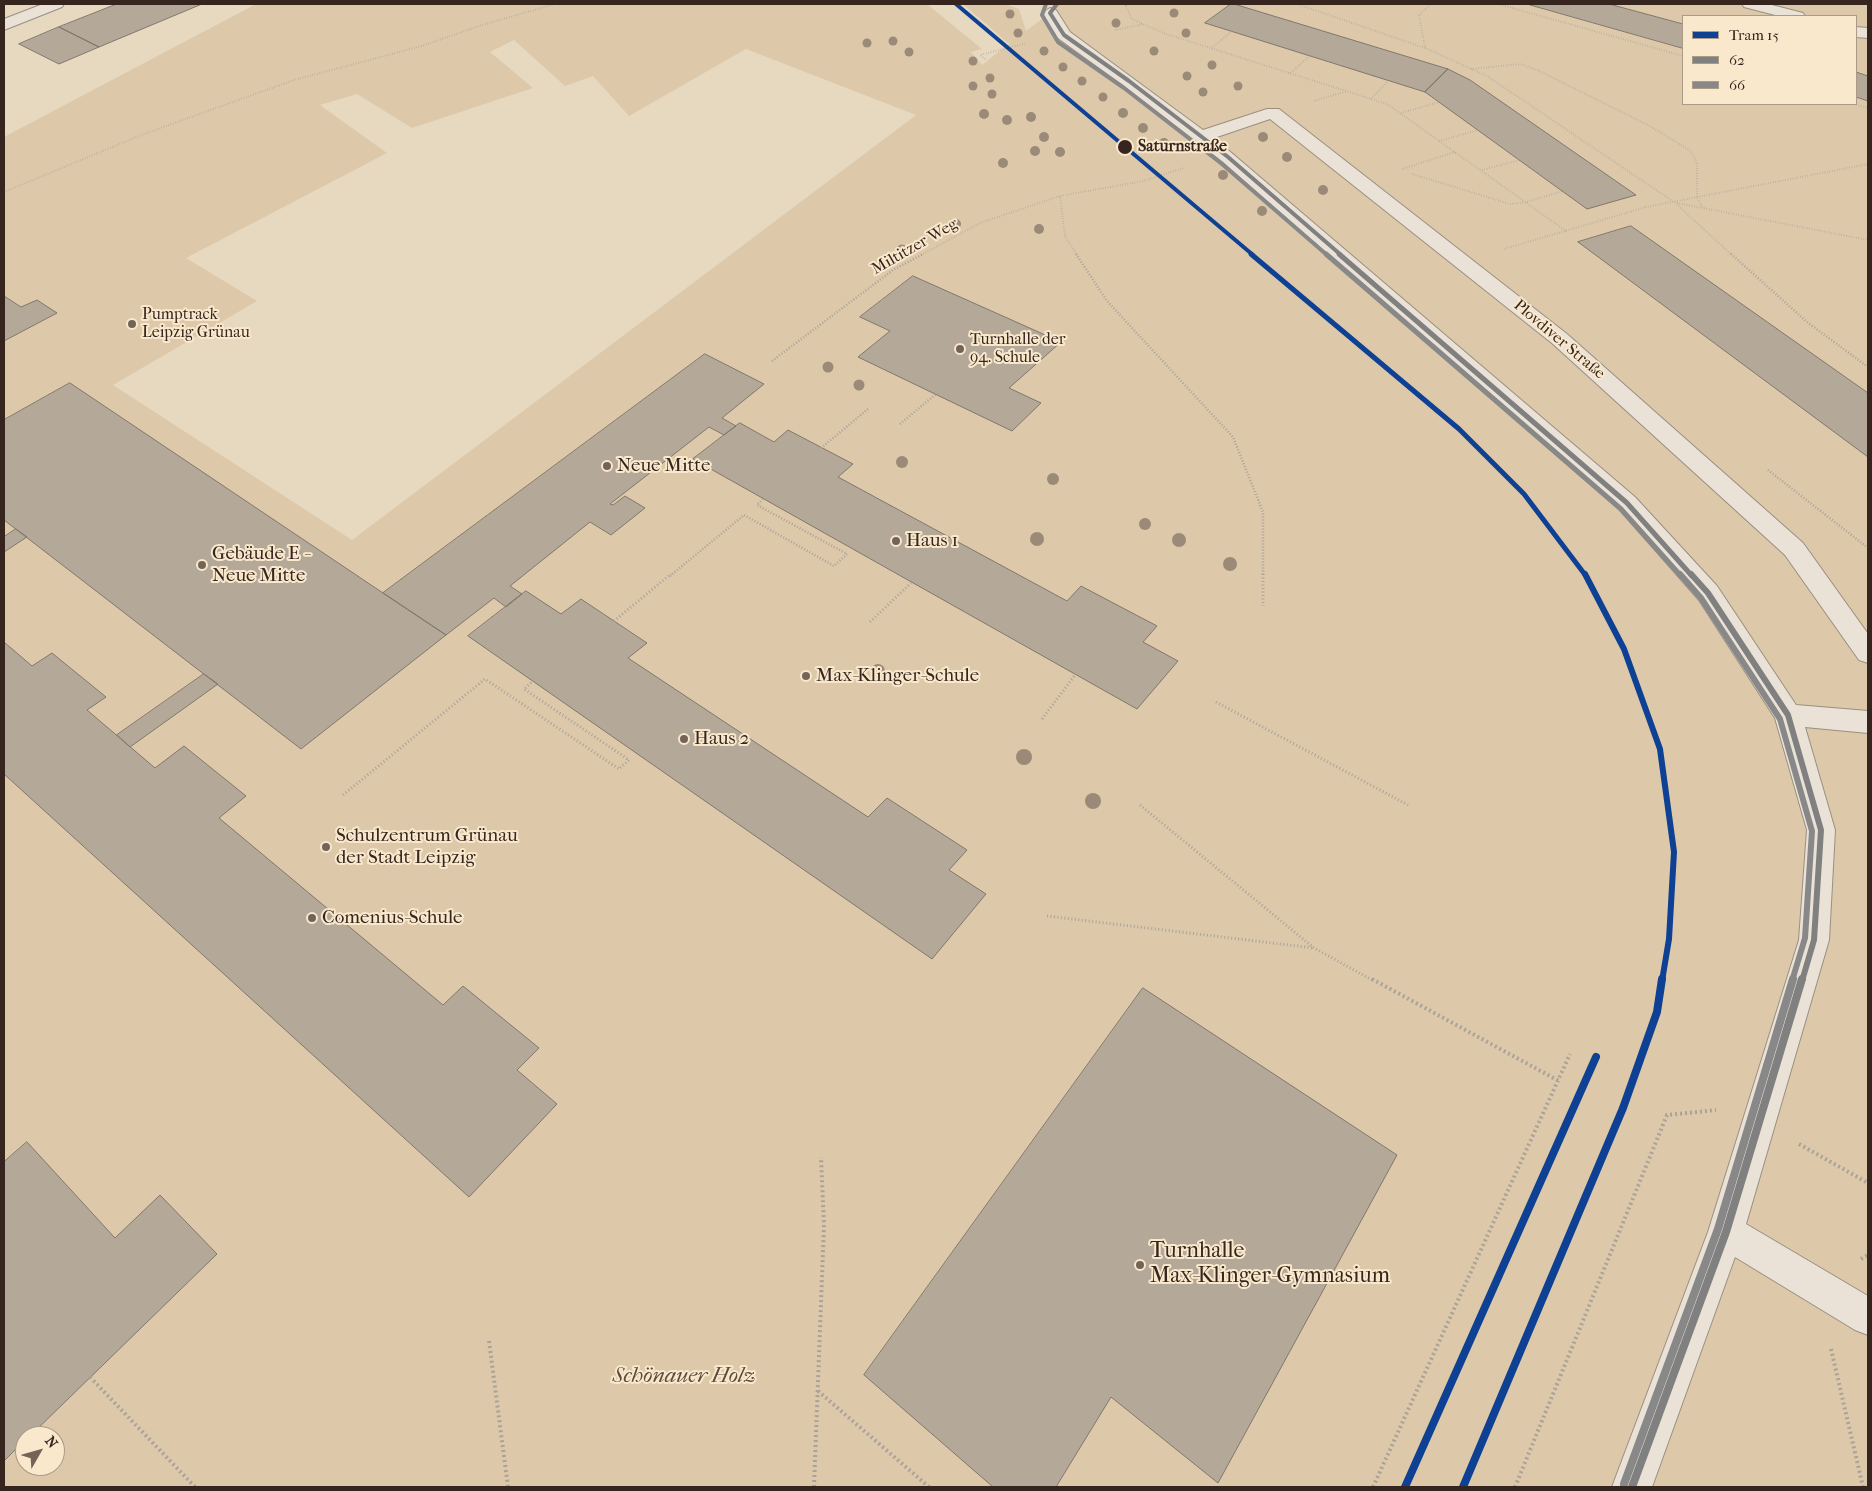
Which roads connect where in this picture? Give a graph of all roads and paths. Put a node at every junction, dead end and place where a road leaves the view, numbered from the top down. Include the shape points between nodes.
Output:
1 (56, 4) edge
2 (555, 4) edge
3 (1033, 4) edge
4 (1128, 4) edge
5 (1298, 4) edge
6 (1431, 4) edge
7 (1498, 4) edge
8 (1750, 4) edge
9 (1054, 8) edge
10 (1793, 15) edge
11 (4, 25) edge
12 (1232, 32) dead end
13 (1033, 42) dead end
14 (1212, 48) junction
15 (1425, 48) junction
16 (1310, 56) dead end
17 (1682, 56) edge
18 (985, 59) dead end
19 (1471, 69) junction
20 (1290, 73) junction
21 (1388, 81) dead end
22 (1347, 91) junction
23 (1371, 99) junction
24 (1310, 102) dead end
25 (1439, 102) dead end
26 (1400, 113) junction
27 (1478, 130) dead end
28 (1201, 136) junction
29 (1439, 140) junction
30 (1455, 152) junction
31 (1520, 160) dead end
32 (1868, 164) edge
33 (1188, 168) dead end
34 (1481, 171) junction
35 (4, 192) edge
36 (1563, 192) dead end
37 (1060, 196) junction
38 (1697, 198) junction
39 (1526, 202) junction
40 (1674, 202) junction
41 (1703, 208) junction
42 (1566, 231) junction
43 (1868, 240) edge
44 (1463, 262) junction
45 (772, 361) dead end
46 (1868, 367) edge
47 (936, 394) dead end
48 (868, 409) dead end
49 (900, 424) dead end
50 (821, 448) dead end
51 (763, 499) dead end
52 (911, 583) dead end
53 (1263, 606) dead end
54 (614, 621) dead end
55 (870, 622) dead end
56 (1868, 653) edge
57 (1075, 675) dead end
58 (534, 681) dead end
59 (1216, 702) dead end
60 (1788, 715) junction
61 (1042, 719) dead end
62 (1868, 722) edge
63 (343, 794) dead end
64 (1140, 805) dead end
65 (1408, 805) dead end
66 (1048, 916) dead end
67 (1314, 948) junction
68 (1570, 1054) dead end
69 (1559, 1081) junction
70 (1724, 1109) dead end
71 (1798, 1144) dead end
72 (821, 1157) dead end
73 (1868, 1183) edge
74 (1726, 1232) junction
75 (1868, 1255) edge
76 (1817, 1286) junction
77 (1868, 1317) edge
78 (489, 1340) dead end
79 (90, 1377) dead end
80 (818, 1390) junction
81 (195, 1487) edge
82 (508, 1487) edge
83 (814, 1487) edge
84 (929, 1487) edge
85 (1373, 1487) edge
86 (1515, 1487) edge
87 (1632, 1487) edge
88 (1863, 1487) edge

1 - 11 street
2 - 35 path via 422,46 294,80 144,134
3 - 9 street
4 - 14 path via 1132,19 1163,33
5 - 15 path
6 - 15 path via 1419,15
7 - 17 path
8 - 10 street
9 - 28 street via 1056,25 1064,35
12 - 14 path
13 - 18 path via 980,54
14 - 20 path
15 - 19 path
16 - 20 path
19 - 38 path via 1520,64 1648,125 1691,151 1697,163
19 - 40 path
20 - 22 path
21 - 23 path
22 - 23 path
22 - 24 path
23 - 26 path
25 - 26 path
26 - 29 path
27 - 29 path
28 - 44 street, Plovdiver Straße via 1273,113
28 - 60 street via 1627,503 1708,594
29 - 30 path
30 - 34 path
30 - 39 path via 1398,170 1510,204
31 - 34 path
32 - 38 path
33 - 37 path, Miltitzer Weg via 1143,181
34 - 39 path
36 - 39 path
37 - 45 path, Miltitzer Weg via 980,223 893,270
37 - 53 path via 1065,236 1107,301 1233,437 1263,512
38 - 40 path
38 - 41 path
39 - 42 path
40 - 41 path
40 - 42 path
40 - 46 path via 1807,322
41 - 43 path
42 - 44 path
44 - 56 street, Plovdiver Straße via 1560,339 1794,549
47 - 49 path
48 - 50 path
51 - 54 path via 757,504 847,554 834,566 744,515
52 - 55 path
57 - 61 path
58 - 63 path via 524,689 629,760 619,770 485,680
59 - 65 path
60 - 62 street
60 - 74 street via 1821,830 1814,940
64 - 67 path
66 - 67 path
67 - 69 path
68 - 69 path
69 - 85 path
70 - 86 path via 1667,1115
71 - 73 path
72 - 80 path via 824,1225
74 - 76 street
74 - 87 street
75 - 76 path
76 - 77 street
76 - 88 path
78 - 82 path
79 - 81 path
80 - 83 path
80 - 84 path

